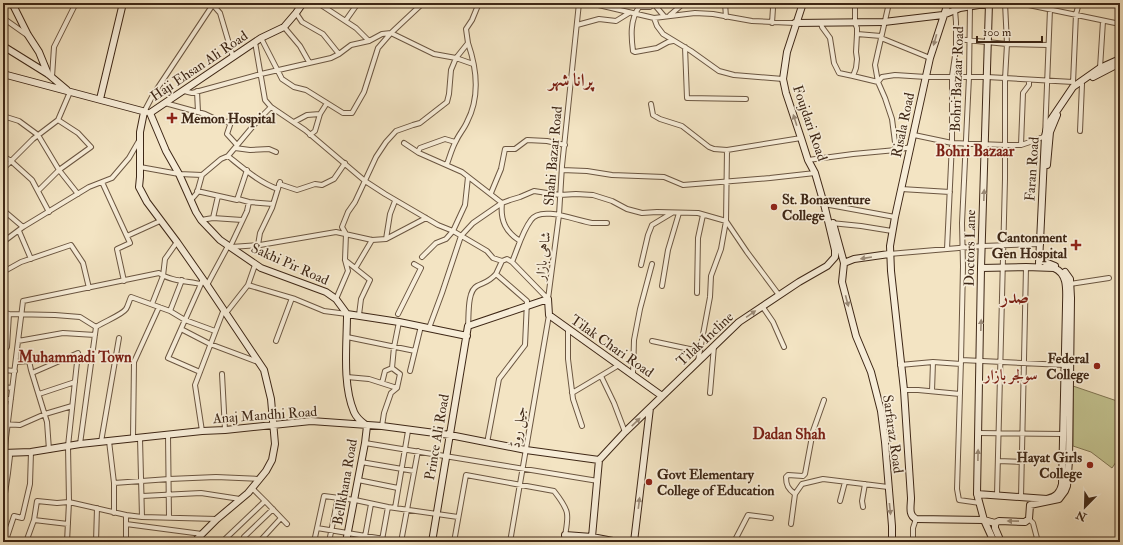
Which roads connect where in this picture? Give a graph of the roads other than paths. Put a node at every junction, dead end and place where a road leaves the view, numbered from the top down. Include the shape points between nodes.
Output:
1 (76, 3) edge
2 (123, 3) edge
3 (302, 3) edge
4 (318, 3) edge
5 (358, 3) edge
6 (423, 3) edge
7 (479, 3) edge
8 (580, 3) edge
9 (590, 3) edge
10 (653, 3) edge
11 (684, 3) edge
12 (725, 3) edge
13 (771, 3) edge
14 (803, 3) edge
15 (855, 3) edge
16 (889, 3) edge
17 (948, 3) edge
18 (990, 3) edge
19 (1005, 3) edge
20 (1019, 3) edge
21 (1079, 3) edge
22 (15, 4) edge
23 (214, 4) edge
24 (640, 5) edge
25 (970, 6) junction
26 (958, 7) edge
27 (1050, 9) junction
28 (296, 13) junction
29 (629, 13) junction
30 (635, 13) junction
31 (1076, 14) junction
32 (670, 15) junction
33 (944, 15) junction
34 (664, 16) junction
35 (726, 17) junction
36 (654, 18) junction
37 (4, 20) edge
38 (346, 20) junction
39 (1103, 21) junction
40 (884, 22) junction
41 (772, 23) junction
42 (795, 23) junction
43 (821, 23) junction
44 (855, 23) junction
45 (1120, 24) edge
46 (577, 26) junction
47 (284, 27) junction
48 (391, 33) junction
49 (857, 34) junction
50 (28, 35) junction
51 (881, 37) junction
52 (261, 38) junction
53 (956, 39) junction
54 (970, 40) junction
55 (369, 41) junction
56 (674, 41) junction
57 (987, 41) junction
58 (255, 42) junction
59 (468, 43) junction
60 (1007, 44) junction
61 (1048, 45) junction
62 (3, 46) edge
63 (685, 47) junction
64 (339, 54) junction
65 (233, 57) junction
66 (456, 58) junction
67 (930, 58) junction
68 (1120, 59) edge
69 (309, 62) junction
70 (1120, 63) edge
71 (472, 64) junction
72 (1100, 68) junction
73 (276, 70) junction
74 (3, 74) edge
75 (261, 74) junction
76 (50, 76) junction
77 (853, 76) junction
78 (952, 76) junction
79 (926, 77) junction
80 (969, 77) junction
81 (987, 77) junction
82 (783, 79) junction
83 (1005, 79) junction
84 (1029, 80) junction
85 (1047, 81) junction
86 (878, 82) junction
87 (1082, 84) junction
88 (1073, 85) junction
89 (184, 91) junction
90 (197, 91) junction
91 (70, 92) junction
92 (100, 99) junction
93 (746, 99) dead end
94 (165, 103) junction
95 (327, 103) junction
96 (650, 104) dead end
97 (271, 107) junction
98 (198, 112) junction
99 (147, 113) junction
100 (320, 114) junction
101 (3, 116) edge
102 (259, 119) junction
103 (58, 120) junction
104 (231, 122) junction
105 (294, 122) junction
106 (1080, 130) dead end
107 (38, 135) junction
108 (310, 135) junction
109 (914, 135) junction
110 (1044, 136) junction
111 (140, 138) junction
112 (801, 138) junction
113 (455, 142) junction
114 (404, 143) dead end
115 (952, 143) junction
116 (966, 144) junction
117 (986, 144) junction
118 (1021, 144) junction
119 (565, 145) junction
120 (1005, 145) junction
121 (236, 146) junction
122 (911, 147) junction
123 (727, 150) junction
124 (896, 150) junction
125 (276, 152) dead end
126 (418, 152) junction
127 (3, 156) edge
128 (228, 156) junction
129 (808, 160) junction
130 (11, 161) junction
131 (345, 163) junction
132 (447, 164) junction
133 (140, 167) junction
134 (3, 169) edge
135 (59, 170) junction
136 (247, 170) junction
137 (562, 170) junction
138 (815, 173) junction
139 (179, 174) junction
140 (202, 175) junction
141 (468, 177) junction
142 (365, 181) junction
143 (727, 181) junction
144 (102, 182) junction
145 (278, 189) junction
146 (901, 189) junction
147 (197, 191) junction
148 (38, 192) junction
149 (950, 192) junction
150 (492, 193) junction
151 (78, 194) junction
152 (560, 195) junction
153 (218, 196) junction
154 (238, 199) junction
155 (191, 200) junction
156 (395, 201) junction
157 (249, 202) junction
158 (502, 203) junction
159 (273, 204) junction
160 (824, 204) junction
161 (3, 210) edge
162 (49, 212) junction
163 (672, 213) junction
164 (679, 213) junction
165 (559, 215) junction
166 (703, 215) junction
167 (895, 217) junction
168 (213, 218) junction
169 (426, 218) junction
170 (201, 220) junction
171 (242, 220) junction
172 (160, 221) junction
173 (726, 221) junction
174 (607, 223) dead end
175 (831, 223) junction
176 (23, 227) junction
177 (19, 231) junction
178 (453, 231) junction
179 (892, 231) junction
180 (346, 234) junction
181 (127, 236) junction
182 (462, 236) junction
183 (386, 239) junction
184 (372, 240) junction
185 (520, 241) junction
186 (3, 242) edge
187 (177, 242) junction
188 (1003, 244) junction
189 (1041, 244) junction
190 (258, 245) junction
191 (230, 246) junction
192 (982, 246) junction
193 (962, 248) junction
194 (948, 249) junction
195 (835, 250) joint
196 (889, 254) junction
197 (422, 257) dead end
198 (1042, 258) junction
199 (31, 259) junction
200 (345, 260) junction
201 (502, 261) junction
202 (512, 262) junction
203 (844, 263) junction
204 (414, 264) dead end
205 (652, 264) dead end
206 (255, 265) junction
207 (641, 265) dead end
208 (1026, 266) junction
209 (1040, 267) junction
210 (356, 268) junction
211 (981, 268) junction
212 (1002, 268) junction
213 (3, 272) edge
214 (496, 274) junction
215 (163, 276) junction
216 (1109, 278) dead end
217 (182, 280) junction
218 (124, 281) junction
219 (204, 283) junction
220 (1070, 284) junction
221 (248, 285) junction
222 (662, 286) dead end
223 (89, 288) junction
224 (697, 293) dead end
225 (779, 295) junction
226 (292, 298) junction
227 (336, 299) junction
228 (548, 299) junction
229 (152, 304) junction
230 (527, 304) junction
231 (762, 306) junction
232 (159, 307) junction
233 (170, 311) junction
234 (225, 311) junction
235 (3, 312) edge
236 (9, 314) junction
237 (22, 314) junction
238 (348, 314) junction
239 (398, 314) dead end
240 (359, 315) junction
241 (549, 315) junction
242 (185, 320) junction
243 (399, 322) junction
244 (421, 326) junction
245 (468, 326) junction
246 (96, 327) junction
247 (429, 328) junction
248 (181, 329) junction
249 (568, 330) junction
250 (215, 331) junction
251 (94, 334) junction
252 (467, 336) junction
253 (347, 337) junction
254 (119, 338) dead end
255 (276, 340) dead end
256 (652, 340) dead end
257 (18, 341) junction
258 (210, 344) junction
259 (714, 346) junction
260 (394, 347) junction
261 (784, 347) dead end
262 (415, 351) junction
263 (699, 351) junction
264 (3, 352) edge
265 (697, 361) junction
266 (980, 361) junction
267 (16, 362) junction
268 (259, 362) junction
269 (933, 362) junction
270 (961, 362) junction
271 (1001, 362) junction
272 (1024, 364) junction
273 (619, 365) junction
274 (900, 365) junction
275 (1064, 365) junction
276 (392, 368) junction
277 (3, 370) edge
278 (14, 371) junction
279 (410, 371) dead end
280 (200, 372) junction
281 (32, 373) junction
282 (222, 374) dead end
283 (633, 374) junction
284 (601, 376) junction
285 (347, 377) junction
286 (74, 382) junction
287 (382, 383) junction
288 (3, 387) edge
289 (12, 388) junction
290 (397, 388) junction
291 (904, 390) junction
292 (932, 391) junction
293 (572, 393) junction
294 (710, 393) dead end
295 (38, 394) junction
296 (960, 394) junction
297 (662, 396) junction
298 (3, 399) edge
299 (11, 399) junction
300 (824, 400) dead end
301 (72, 406) junction
302 (650, 408) junction
303 (3, 410) edge
304 (9, 410) junction
305 (45, 414) junction
306 (5, 425) edge
307 (274, 426) junction
308 (367, 426) junction
309 (382, 426) junction
310 (582, 426) dead end
311 (225, 430) junction
312 (408, 430) junction
313 (202, 431) junction
314 (5, 432) edge
315 (625, 432) junction
316 (978, 432) junction
317 (999, 433) junction
318 (1023, 434) junction
319 (1063, 434) junction
320 (168, 435) junction
321 (450, 435) junction
322 (4, 438) edge
323 (137, 438) junction
324 (108, 441) junction
325 (102, 442) junction
326 (365, 443) junction
327 (487, 443) junction
328 (80, 444) junction
329 (68, 446) junction
330 (405, 449) junction
331 (49, 450) junction
332 (526, 450) junction
333 (418, 451) junction
334 (31, 452) junction
335 (4, 453) edge
336 (446, 456) junction
337 (600, 460) junction
338 (998, 461) junction
339 (361, 462) junction
340 (1022, 462) junction
341 (402, 469) junction
342 (522, 469) junction
343 (414, 471) junction
344 (169, 479) junction
345 (260, 479) junction
346 (358, 480) junction
347 (142, 481) junction
348 (598, 482) junction
349 (845, 482) junction
350 (114, 483) junction
351 (520, 484) junction
352 (865, 484) junction
353 (888, 487) junction
354 (252, 488) junction
355 (398, 488) junction
356 (795, 494) junction
357 (977, 494) junction
358 (142, 496) junction
359 (169, 496) junction
360 (997, 496) junction
361 (338, 497) junction
362 (1022, 497) junction
363 (240, 499) junction
364 (355, 500) junction
365 (265, 501) junction
366 (840, 501) dead end
367 (69, 502) junction
368 (980, 503) junction
369 (371, 504) junction
370 (3, 507) edge
371 (388, 507) junction
372 (863, 507) dead end
373 (97, 508) junction
374 (395, 508) junction
375 (273, 509) junction
376 (407, 510) junction
377 (114, 513) junction
378 (436, 514) junction
379 (126, 515) junction
380 (142, 517) junction
381 (170, 517) junction
382 (458, 517) junction
383 (281, 518) junction
384 (771, 518) dead end
385 (217, 519) junction
386 (916, 519) junction
387 (1028, 519) junction
388 (34, 520) junction
389 (984, 520) junction
390 (995, 523) junction
391 (68, 524) junction
392 (126, 524) junction
393 (287, 524) dead end
394 (791, 524) dead end
395 (317, 528) junction
396 (332, 531) junction
397 (348, 533) junction
398 (202, 534) junction
399 (565, 535) junction
400 (365, 536) junction
401 (3, 537) edge
402 (592, 540) edge
403 (126, 541) edge
404 (382, 541) edge
405 (26, 542) edge
406 (67, 542) edge
407 (96, 542) edge
408 (142, 542) edge
409 (194, 542) edge
410 (222, 542) edge
411 (245, 542) edge
412 (259, 542) edge
413 (314, 542) edge
414 (329, 542) edge
415 (346, 542) edge
416 (364, 542) edge
417 (396, 542) edge
418 (401, 542) edge
419 (432, 542) edge
420 (454, 542) edge
421 (510, 542) edge
422 (564, 542) edge
423 (618, 542) edge
424 (634, 542) edge
425 (734, 542) edge
426 (892, 542) edge
427 (913, 542) edge
428 (994, 542) edge
429 (1001, 542) edge
430 (1038, 542) edge

1 - 76 street via 54,47
2 - 92 street
3 - 28 street, Haji Ehsan Ali Road
4 - 38 street
5 - 38 street
6 - 48 street
7 - 59 street via 466,29
8 - 46 street, Shahi Bazar Road
9 - 29 street
10 - 24 street via 650,7
10 - 34 street
11 - 32 street
12 - 35 street
13 - 41 street
14 - 42 street, Foujdari Road
15 - 44 street
16 - 40 street
17 - 33 street, Risala Road
18 - 25 street
18 - 57 street, Doctors Lane
19 - 60 street
20 - 27 street
21 - 31 street
22 - 50 street
23 - 65 street via 220,13
23 - 99 street via 152,94
24 - 30 street
25 - 26 street
25 - 54 street, Bohri Bazaar Road
26 - 33 street
26 - 53 street
27 - 31 street
27 - 61 street
28 - 47 street, Haji Ehsan Ali Road
28 - 64 street via 302,22 324,34
29 - 30 street
29 - 46 street via 616,21 599,19
30 - 36 street
30 - 56 street via 631,35 634,52 657,48
31 - 39 street
31 - 88 street
32 - 34 street
32 - 35 street via 694,13
33 - 40 street
33 -> 67 street, Risala Road
34 - 36 street
35 - 41 street
36 - 56 street via 663,34
37 - 50 street
38 - 55 street
39 - 45 street
39 - 72 street
40 - 44 street
40 - 51 street
41 - 42 street
42 - 43 street
42 - 82 street, Foujdari Road
43 - 44 street
43 - 77 street via 830,38 838,73
44 - 49 street
46 - 119 street, Shahi Bazar Road
47 - 52 street, Haji Ehsan Ali Road
47 - 69 street
48 - 55 street via 382,34
48 - 66 street via 434,54
48 - 95 street via 378,48 364,92 352,113 343,113
49 - 51 street
49 - 77 street via 857,59
50 - 76 street via 40,52
51 - 67 street
51 - 86 street via 875,65
52 - 58 street, Haji Ehsan Ali Road
52 - 73 street
53 - 54 street
53 - 78 street
54 - 57 street
54 - 80 street, Bohri Bazaar Road
55 - 64 street via 351,45
56 - 63 street
57 - 60 street
57 - 81 street, Doctors Lane
58 - 65 street, Haji Ehsan Ali Road
58 - 75 street
59 - 66 street
59 - 71 street
60 - 61 street
60 - 83 street
61 - 85 street
62 - 76 street
63 - 82 street via 726,74
63 - 93 street via 687,98
64 - 69 street
65 - 89 street, Haji Ehsan Ali Road
66 - 71 street
66 - 142 street via 447,102 420,123 396,131 376,157
67 - 79 street, Risala Road
68 - 72 street, Faran Road
69 - 73 street
70 - 87 street
71 - 113 street via 476,81 475,98 468,122
72 - 88 street, Faran Road
73 - 75 street
73 - 95 street via 282,79 294,87 306,90
74 - 91 street, Haji Ehsan Ali Road
75 - 90 street
75 - 97 street via 265,100
76 - 91 street
77 - 86 street
78 - 79 street
78 - 80 street
78 - 115 street
79 - 86 street via 895,75 882,77
79 - 109 street, Risala Road
80 - 81 street
80 - 116 street, Bohri Bazaar Road
81 - 83 street
81 - 117 street, Doctors Lane
112 -> 82 street, Foujdari Road
83 - 84 street
83 - 120 street
84 - 85 street
84 - 118 street via 1029,85 1023,93
85 - 88 street
85 - 110 street
86 - 124 street via 892,119
87 - 106 street
87 - 189 street via 1062,106 1050,132
88 - 110 street, Faran Road via 1048,124
89 - 90 street
89 - 94 street, Haji Ehsan Ali Road
90 - 98 street
91 - 92 street, Haji Ehsan Ali Road
91 - 103 street
92 - 99 street, Haji Ehsan Ali Road
94 - 98 street
94 - 99 street, Haji Ehsan Ali Road
95 - 100 street
96 - 123 street via 653,115 682,126 709,148
97 - 102 street
97 - 105 street
98 - 104 street via 222,122
99 - 111 street
99 - 139 street, Sakhi Pir Road
100 - 105 street via 308,115
100 - 108 street via 315,131
101 - 107 street via 19,121
102 - 104 street
102 - 121 street
103 - 107 street
103 - 135 street via 78,133 91,147
104 - 121 street via 227,134
105 - 108 street
107 - 130 street
107 - 135 street
108 - 131 street
109 - 115 street
109 - 122 street, Risala Road
110 - 118 street
110 - 189 street, Faran Road
111 - 133 street
111 - 144 street via 112,178
112 - 123 street
112 - 129 street, Foujdari Road
113 - 126 street via 445,139 420,148
113 - 132 street
114 - 126 street
115 - 116 street
115 - 149 street
116 - 117 street
116 - 193 street, Bohri Bazaar Road
117 - 120 street
192 -> 117 street, Doctors Lane
118 - 120 street
119 - 137 street, Shahi Bazar Road
119 - 150 street via 527,140 515,149 505,149
120 - 188 street
121 - 125 street
121 - 128 street
122 - 124 street
122 - 146 street, Risala Road
123 - 143 street
124 - 129 street
126 - 132 street
127 - 130 street
128 - 136 street
128 - 140 street
129 - 138 street, Foujdari Road
130 - 134 street
130 - 148 street via 32,180
131 - 142 street
131 - 145 street via 334,179 322,185 315,184 297,190 280,183
132 - 141 street
133 - 139 street
133 - 172 street via 139,187
135 - 148 street
135 - 151 street
136 - 145 street
136 - 154 street
137 - 143 street via 664,177 682,185
137 - 152 street, Shahi Bazar Road
138 - 143 street
138 - 160 street, Foujdari Road
139 - 140 street
139 - 155 street, Sakhi Pir Road
140 - 147 street
141 - 150 street
141 - 178 street via 465,205
142 - 156 street
142 - 180 street via 342,227
143 - 173 street
144 - 151 street
144 - 181 street
145 - 159 street
146 - 149 street
146 - 167 street, Risala Road
147 - 153 street
147 - 155 street
148 - 162 street
149 - 194 street
150 - 158 street
151 - 162 street
152 - 158 street via 534,191
152 - 163 street via 576,194 612,200 642,213
152 - 165 street, Shahi Bazar Road
153 - 154 street
153 - 168 street
154 - 157 street
155 - 170 street, Sakhi Pir Road
156 - 169 street
156 - 183 street
157 - 159 street
157 - 171 street
158 - 182 street via 473,223
158 - 185 street via 501,212 506,229
159 - 190 street via 260,233
160 - 167 street
160 - 175 street, Foujdari Road
161 - 176 street
162 - 176 street
163 - 164 street
163 - 207 street via 652,225
164 - 166 street
164 - 222 street via 668,250
165 - 174 street via 592,223
165 - 185 street via 537,214 531,219
165 - 228 street, شاہی بازار
166 - 173 street
166 - 224 street via 698,238
167 - 179 street, Risala Road
168 - 170 street
168 - 171 street
169 - 178 street
169 - 183 street
170 - 191 street, Sakhi Pir Road via 220,240
171 - 191 street
172 - 181 street
172 - 187 street
173 - 225 street
173 - 263 street via 721,249 711,276 710,297
175 - 179 street
175 - 195 street, Foujdari Road
175 - 203 street
176 - 177 street
177 - 186 street
177 - 199 street
178 - 182 street
178 - 197 street
179 - 196 street, Risala Road
180 - 184 street
180 - 190 street via 336,232
180 - 200 street
181 - 218 street via 130,243 117,249
182 - 201 street
182 - 247 street
183 - 184 street
184 - 210 street
185 - 202 street
187 - 215 street via 165,259
187 - 219 street
188 - 189 street
188 - 192 street
188 - 212 street
189 - 198 street
189 - 209 street, Faran Road
190 - 191 street
191 - 206 street, Sakhi Pir Road
191 - 219 street
192 - 193 street
192 - 211 street, Doctors Lane
193 - 194 street
193 - 270 street, Bohri Bazaar Road
194 - 196 street
195 - 225 street, Tilak Incline via 835,257 827,266
196 -> 203 street
196 - 274 street, Risala Road
198 - 209 street
198 - 220 street via 1064,271 1070,279
199 - 213 street
199 - 223 street via 71,245 83,263
200 - 210 street
200 - 227 street via 348,271
201 - 202 street via 507,259
201 - 214 street
202 - 228 street
203 -> 353 street, Sarfaraz Road via 842,282 856,336 871,372 881,411
204 - 239 street via 421,268
205 - 283 street via 634,340
206 - 221 street
206 - 227 street, Sakhi Pir Road via 326,292
208 - 209 street
208 - 212 street
208 - 272 street
209 - 275 street via 1057,269 1064,278
210 - 240 street via 370,280 361,299
211 - 212 street
266 -> 211 street, Doctors Lane
212 - 271 street
214 - 230 street
214 - 245 street via 488,282 475,287 470,295
215 - 217 street
215 - 218 street via 159,273
215 - 229 street
216 - 220 street
217 - 219 street
217 - 233 street
218 - 223 street
219 - 234 street
219 - 242 street
220 - 387 street via 1067,486 1059,499 1030,505
221 - 226 street
221 - 234 street
223 - 237 street via 23,301
225 - 231 street, Tilak Incline
226 - 238 street via 324,311
226 - 255 street
227 - 238 street, Sakhi Pir Road
228 - 230 street
228 - 241 street
229 - 232 street
229 - 246 street via 131,297 126,309 118,316
230 - 245 street
230 - 327 street via 525,345 499,379
259 -> 231 street, Tilak Incline via 739,322
231 - 261 street via 773,322
232 - 233 street
232 - 323 street via 134,362
233 - 242 street
234 - 250 street
234 - 268 street
235 - 236 street
236 - 237 street
236 - 264 street via 7,347
237 - 246 street via 80,317
237 - 257 street
238 - 240 street
238 - 253 street
240 - 243 street
241 - 249 street, Tilak Chari Road
241 - 332 street, جیل روڈ
242 - 248 street
242 - 250 street
243 - 244 street
243 - 260 street
244 - 247 street
244 - 262 street
245 - 252 street, Prince Ali Road
246 - 251 street
247 - 252 street
248 - 258 street
248 - 280 street via 168,358
249 - 273 street, Tilak Chari Road
249 - 293 street
250 - 258 street
251 - 257 street via 62,333
251 - 328 street
252 - 321 street, Prince Ali Road
253 - 260 street
253 - 285 street
254 - 325 street
256 - 263 street
257 - 267 street
258 - 268 street
258 - 280 street
259 - 265 street, Tilak Incline
259 - 294 street
260 - 262 street
260 - 276 street
262 - 279 street
263 - 265 street
265 - 297 street, Tilak Incline
266 - 270 street
266 - 271 street
266 - 316 street, Doctors Lane
267 - 278 street
267 - 281 street via 29,361
268 - 307 street via 268,385
269 - 270 street
269 - 274 street
269 - 292 street
270 - 296 street, Bohri Bazaar Road
271 - 272 street
271 - 317 street
272 - 275 street
272 - 318 street
273 - 283 street, Tilak Chari Road
273 - 284 street
274 - 291 street, Risala Road
275 - 319 street
276 - 287 street via 386,371
276 - 290 street via 400,374
277 - 278 street
278 - 289 street
280 - 313 street via 195,385
281 - 286 street via 78,353
281 - 295 street
282 - 311 street
283 - 297 street, Tilak Chari Road
284 - 293 street
284 - 315 street
285 - 287 street
285 - 308 street via 354,412
286 - 295 street
286 - 301 street
287 - 290 street
288 - 289 street
289 - 299 street
290 - 309 street via 391,393
291 - 292 street
291 - 386 street, Risala Road via 911,514
292 - 296 street
293 - 310 street
295 - 305 street
296 - 368 street, Bohri Bazaar Road via 957,489 959,500
297 - 302 street, Tilak Incline
298 - 299 street
299 - 304 street
300 - 356 street via 812,431 805,474 786,476 786,485
301 - 305 street
301 - 329 street
315 -> 302 street, Tilak Incline
424 -> 302 street
303 - 304 street
304 - 306 street
305 - 306 street via 20,425
305 - 331 street
306 - 314 street
307 - 308 street, Anaj Mandhi Road via 311,421
307 - 311 street, Anaj Mandhi Road
307 - 345 street via 275,444 272,460
308 - 309 street, Anaj Mandhi Road
308 - 326 street, Bellkhana Road
309 - 312 street, Anaj Mandhi Road
311 - 313 street, Anaj Mandhi Road
312 - 321 street, Anaj Mandhi Road
312 - 330 street
313 - 320 street, Anaj Mandhi Road
314 - 322 street
315 - 337 street, Tilak Incline
316 - 317 street
357 -> 316 street, Doctors Lane
317 - 318 street
317 - 338 street
318 - 319 street
318 - 340 street
319 - 362 street via 1060,491 1053,498 1047,499
320 - 323 street, Anaj Mandhi Road
320 - 344 street
321 - 327 street, Anaj Mandhi Road
321 - 336 street, Prince Ali Road
322 - 335 street
323 - 324 street, Anaj Mandhi Road
323 - 347 street
324 - 325 street, Anaj Mandhi Road
324 - 350 street
325 - 328 street, Anaj Mandhi Road
326 - 330 street
326 - 339 street, Bellkhana Road
327 - 332 street, Anaj Mandhi Road
328 - 329 street, Anaj Mandhi Road
329 - 331 street, Anaj Mandhi Road
329 - 367 street
330 - 333 street
330 - 341 street
331 - 334 street, Anaj Mandhi Road
332 - 337 street, Anaj Mandhi Road
332 - 342 street, جیل روڈ
333 - 336 street
333 - 343 street
334 - 335 street, Anaj Mandhi Road
334 - 401 street via 30,484 22,518 14,516 7,537
335 - 370 street via 10,456
336 - 342 street
336 - 378 street, Prince Ali Road
337 - 348 street
338 - 340 street
338 - 360 street
339 - 341 street
339 - 346 street, Bellkhana Road
340 - 362 street
341 - 343 street
341 - 355 street
342 - 348 street
342 - 351 street, جیل روڈ
343 - 376 street
344 - 345 street
344 - 347 street
344 - 359 street
345 - 354 street
346 - 355 street
346 - 364 street, Bellkhana Road
347 - 350 street
347 - 358 street
348 - 402 street
349 - 352 street
349 - 356 street via 823,479 802,484
349 - 366 street
350 - 377 street
351 - 382 street via 466,475
351 - 399 street via 554,491 567,509
351 - 421 street, جیل روڈ
352 - 353 street
352 - 372 street
353 -> 426 street, Sarfaraz Road
354 - 363 street
354 - 365 street
355 - 374 street
356 - 394 street
357 - 360 street
357 - 368 street, Doctors Lane
358 - 359 street
358 - 380 street
359 - 363 street via 201,493
359 - 381 street
360 - 362 street
361 - 364 street
361 - 395 street via 324,496
361 - 396 street
363 - 385 street
364 - 369 street
364 - 397 street, Bellkhana Road
365 - 375 street
365 - 410 street
367 - 373 street
367 - 388 street via 37,501
367 - 391 street
368 - 389 street, Doctors Lane
369 - 371 street
369 - 400 street
371 - 374 street
371 - 404 street
373 - 377 street
373 - 407 street
374 - 376 street
375 - 383 street
375 - 411 street via 244,537
376 - 378 street
376 - 418 street
377 - 379 street
378 - 382 street
378 - 419 street, Prince Ali Road
379 - 380 street
379 - 392 street
380 - 381 street
381 - 385 street
382 - 420 street
383 - 393 street
383 - 412 street
384 - 425 street via 748,515
385 - 398 street
386 - 389 street
386 - 427 street
387 -> 390 street via 1025,522
387 - 430 street via 1032,523
388 - 391 street
388 - 405 street
389 - 390 street
389 - 428 street, Doctors Lane
390 - 429 street
391 - 406 street
392 - 398 street
392 - 403 street
395 - 396 street
395 - 413 street
396 - 397 street
396 - 414 street
397 - 400 street
397 - 415 street, Bellkhana Road
398 - 409 street
399 - 402 street
399 - 422 street
400 - 404 street
400 - 416 street
402 - 423 street
403 - 408 street
404 - 417 street

